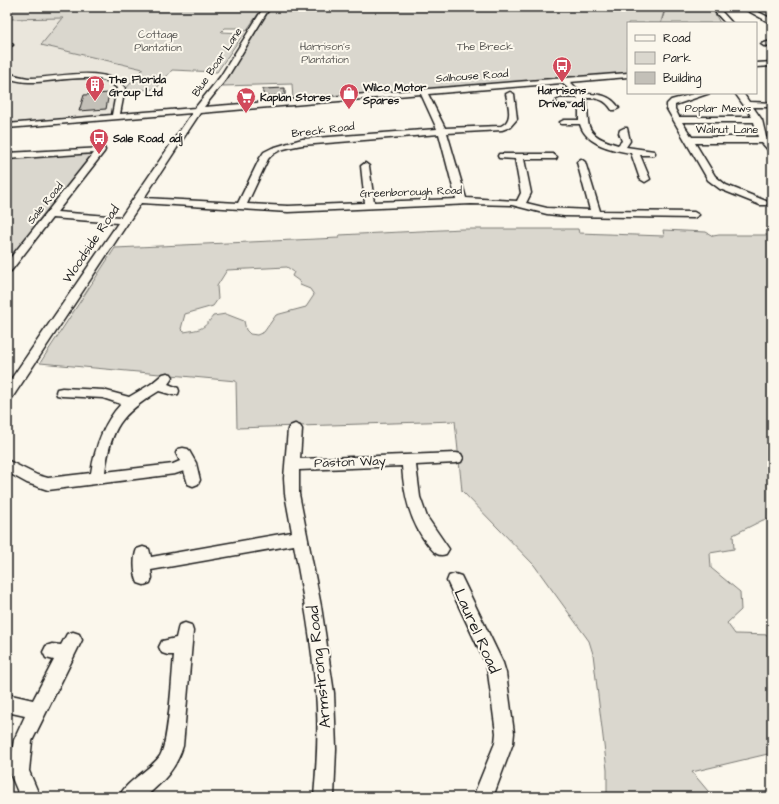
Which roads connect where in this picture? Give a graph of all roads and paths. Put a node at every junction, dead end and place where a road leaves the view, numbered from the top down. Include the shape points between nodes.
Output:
1 (267, 7) edge
2 (744, 7) edge
3 (718, 9) dead end
4 (728, 22) edge
5 (772, 23) edge
6 (761, 24) dead end
7 (772, 64) edge
8 (757, 65) edge
9 (7, 75) edge
10 (627, 75) edge
11 (564, 80) junction
12 (423, 91) junction
13 (702, 94) edge
14 (740, 94) edge
15 (508, 97) dead end
16 (581, 99) junction
17 (560, 101) dead end
18 (748, 104) junction
19 (772, 105) edge
20 (615, 108) dead end
21 (198, 110) junction
22 (116, 117) junction
23 (677, 119) junction
24 (564, 122) dead end
25 (584, 122) junction
26 (762, 125) junction
27 (7, 126) edge
28 (442, 130) junction
29 (624, 130) dead end
30 (689, 140) junction
31 (764, 140) junction
32 (620, 148) junction
33 (772, 149) edge
34 (7, 156) edge
35 (502, 156) dead end
36 (519, 157) junction
37 (553, 157) dead end
38 (581, 162) dead end
39 (365, 166) dead end
40 (645, 179) dead end
41 (138, 200) junction
42 (462, 202) junction
43 (521, 203) junction
44 (763, 203) dead end
45 (370, 206) junction
46 (241, 207) junction
47 (596, 213) junction
48 (686, 213) dead end
49 (51, 215) junction
50 (124, 220) junction
51 (7, 269) edge
52 (172, 391) dead end
53 (62, 392) dead end
54 (7, 395) edge
55 (131, 402) junction
56 (296, 429) dead end
57 (456, 458) dead end
58 (408, 460) junction
59 (7, 465) edge
60 (293, 465) junction
61 (97, 478) junction
62 (193, 480) dead end
63 (301, 537) junction
64 (441, 549) dead end
65 (143, 566) dead end
66 (455, 582) dead end
67 (179, 642) dead end
68 (64, 649) dead end
69 (7, 702) edge
70 (38, 710) junction
71 (30, 797) edge
72 (129, 797) edge
73 (324, 797) edge
74 (483, 797) edge

1 - 21 street, Blue Boar Lane via 222,78
2 - 5 street
3 - 4 street
5 - 6 street
7 - 8 street
9 - 22 street via 28,80 88,76 111,80 121,88
10 - 11 street, Salhouse Road
11 - 12 street, Salhouse Road
11 - 16 street
12 - 21 street, Salhouse Road
12 - 28 street
13 - 23 street via 671,104
14 - 18 street
15 - 28 street, Breck Road via 514,120 506,127
16 - 17 street
16 - 20 street via 606,94
16 - 25 street
18 - 19 street
18 - 26 street
21 - 22 street, Salhouse Road
21 - 41 street, Woodside Road
22 - 27 street, Salhouse Road
23 - 26 street, Poplar Mews
23 - 30 street
24 - 25 street
25 - 32 street via 586,130 594,137 610,146
26 - 31 street
28 - 42 street
28 - 46 street, Breck Road via 296,143 271,152 264,157
29 - 32 street via 626,141
30 - 31 street, Walnut Lane
30 - 44 street via 714,180 723,187
31 - 33 street
32 - 40 street via 643,151
34 - 49 street, Sale Road via 102,149
35 - 36 street
36 - 37 street
36 - 43 street via 526,193
38 - 47 street
39 - 45 street
41 - 46 street, Greenborough Road
41 - 50 street, Woodside Road
42 - 43 street, Greenborough Road
42 - 45 street, Greenborough Road
43 - 47 street, Greenborough Road via 555,212
45 - 46 street, Greenborough Road via 288,209
47 - 48 street, Greenborough Road
49 - 50 street
49 - 51 street, Sale Road
50 - 54 street, Woodside Road
52 - 55 street via 163,381
53 - 55 street via 103,394
55 - 61 street via 108,430
56 - 60 street, Armstrong Road
57 - 58 street, Paston Way
58 - 60 street, Paston Way
58 - 64 street via 418,518
59 - 61 street via 27,478 48,484
60 - 63 street, Armstrong Road via 292,494
61 - 62 street via 176,469 186,458
63 - 65 street
63 - 73 street, Armstrong Road via 325,693 327,749
66 - 74 street, Laurel Road via 494,663 505,734 504,743
67 - 72 street via 172,756 159,773
68 - 70 street
69 - 70 street
70 - 71 street via 24,740 20,757 19,771

